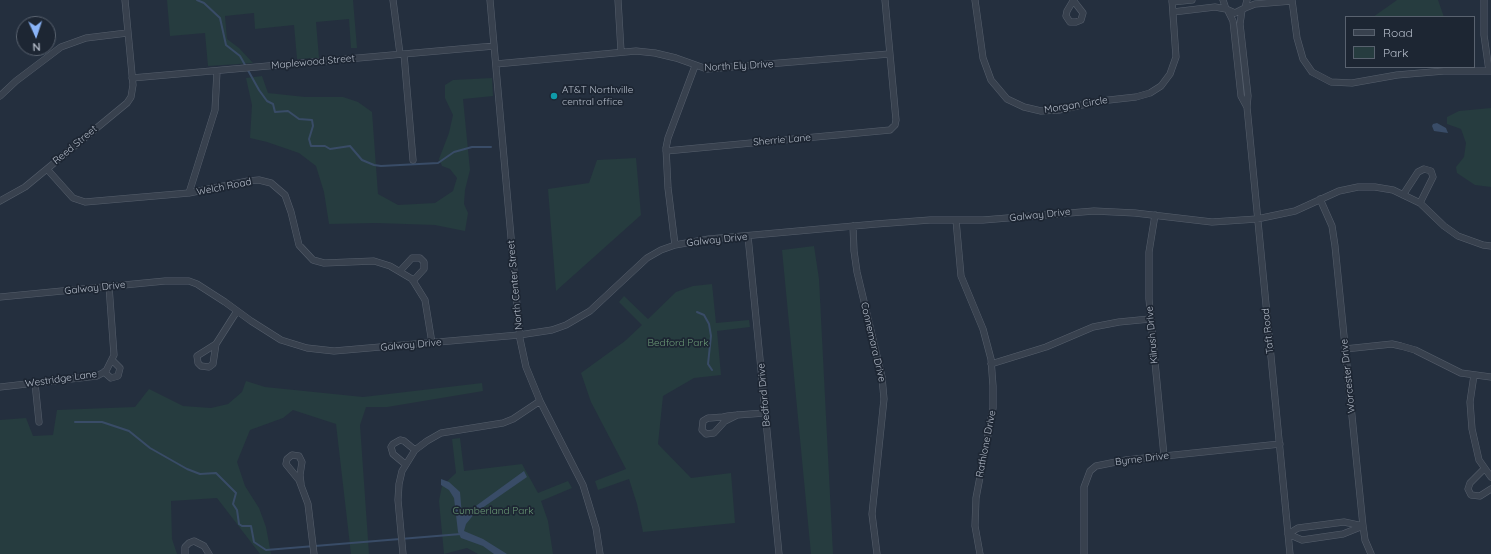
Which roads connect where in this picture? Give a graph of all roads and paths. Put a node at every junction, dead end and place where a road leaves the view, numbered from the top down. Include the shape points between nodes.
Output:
1 (125, 0) edge
2 (393, 0) edge
3 (490, 0) edge
4 (618, 0) edge
5 (885, 0) edge
6 (976, 0) edge
7 (1192, 0) edge
8 (1223, 0) edge
9 (1247, 0) edge
10 (1292, 0) edge
11 (1484, 0) edge
12 (1172, 1) edge
13 (1244, 9) junction
14 (1227, 10) junction
15 (1173, 12) junction
16 (127, 33) junction
17 (494, 46) junction
18 (622, 51) junction
19 (402, 54) junction
20 (889, 54) junction
21 (496, 64) junction
22 (695, 66) junction
23 (218, 71) junction
24 (1490, 71) edge
25 (132, 78) junction
26 (0, 96) edge
27 (1246, 108) junction
28 (666, 151) junction
29 (413, 160) dead end
30 (47, 169) junction
31 (188, 193) junction
32 (1403, 195) junction
33 (1320, 199) junction
34 (0, 201) edge
35 (1420, 203) junction
36 (1155, 215) junction
37 (1258, 219) junction
38 (956, 220) junction
39 (853, 226) junction
40 (748, 236) junction
41 (675, 245) junction
42 (1491, 246) edge
43 (400, 271) junction
44 (413, 281) junction
45 (109, 286) junction
46 (0, 297) edge
47 (238, 311) junction
48 (1150, 319) junction
49 (519, 335) junction
50 (432, 343) junction
51 (216, 344) dead end
52 (1345, 349) junction
53 (113, 361) junction
54 (991, 364) junction
55 (104, 372) junction
56 (1474, 375) junction
57 (1491, 377) edge
58 (35, 383) junction
59 (0, 387) edge
60 (540, 401) junction
61 (765, 413) junction
62 (737, 416) junction
63 (39, 422) dead end
64 (1280, 444) junction
65 (415, 450) junction
66 (1164, 456) junction
67 (406, 464) junction
68 (1484, 469) junction
69 (1491, 478) edge
70 (301, 484) dead end
71 (1491, 489) edge
72 (1363, 526) junction
73 (1288, 534) junction
74 (184, 554) edge
75 (209, 554) edge
76 (314, 554) edge
77 (403, 554) edge
78 (600, 554) edge
79 (780, 554) edge
80 (877, 554) edge
81 (980, 554) edge
82 (1084, 554) edge
83 (1290, 554) edge
84 (1371, 554) edge

1 - 16 street, Reed Street
2 - 19 street
3 - 17 street, North Center Street
4 - 18 street
5 - 20 street
6 - 15 street, Morgan Circle via 983,58 991,80 1007,99 1041,111 1136,97 1157,89 1168,77 1176,58
7 - 12 street
8 - 14 street, Taft Road
9 - 13 street, Taft Road
10 - 13 street via 1255,4
10 - 24 street via 1298,45 1303,59 1312,72 1331,82 1352,83 1398,75 1437,72
11 - 24 street via 1484,29
12 - 15 street, Morgan Circle
13 - 14 street via 1235,13
13 - 27 street, Taft Road via 1240,24 1248,96
14 - 15 street via 1216,7
14 - 27 street, Taft Road via 1233,21 1241,96
16 - 25 street, Reed Street
16 - 26 street via 86,38 61,47
17 - 19 street, Maplewood Street
17 - 21 street, North Center Street
18 - 21 street, North Ely Drive
18 - 22 street, North Ely Drive via 655,53
19 - 23 street, Maplewood Street
19 - 29 street
20 - 22 street, North Ely Drive via 707,70
20 - 28 street, Sherrie Lane via 895,125 890,130
21 - 49 street, North Center Street
22 - 28 street via 668,138
23 - 25 street, Maplewood Street
23 - 31 street via 215,110
25 - 30 street, Reed Street via 133,91 126,103
27 - 37 street, Taft Road
28 - 41 street
30 - 31 street, Welch Road via 73,198 85,202
30 - 34 street, Reed Street via 25,187
31 - 43 street, Welch Road via 248,181 271,183 285,195 299,245 313,260 324,263 374,261
32 - 33 street, Galway Drive via 1393,190 1358,187
32 - 35 street, Galway Drive
32 - 35 street via 1418,172 1424,169 1431,171 1433,177
33 - 37 street, Galway Drive via 1295,211
33 - 52 street, Worcester Drive via 1332,226
35 - 42 street, Galway Drive via 1458,236
36 - 37 street, Galway Drive via 1212,222
36 - 38 street, Galway Drive via 1094,211
36 - 48 street, Kilrush Drive via 1148,257
37 - 64 street, Taft Road
38 - 39 street, Galway Drive
38 - 54 street, Rathlone Drive via 961,276 983,330
39 - 40 street, Galway Drive
39 - 80 street, Connemara Drive via 857,272 882,377 884,399 872,514
40 - 41 street, Galway Drive
40 - 61 street, Bedford Drive
41 - 49 street, Galway Drive via 647,258 606,297 578,318 552,330
43 - 44 street, Welch Road
43 - 44 street via 412,258 420,258 424,262 424,269
44 - 50 street, Welch Road via 425,300
45 - 46 street, Galway Drive
45 - 47 street, Galway Drive via 189,281
45 - 53 street
47 - 50 street, Galway Drive via 281,340 296,346 320,350
47 - 51 street
48 - 54 street via 1093,327 1046,347
48 - 66 street, Kilrush Drive
49 - 50 street, Galway Drive
49 - 60 street, North Center Street via 526,367
52 - 56 street via 1392,344 1415,350 1461,372
52 - 72 street, Worcester Drive
53 - 55 street, Westridge Lane
53 - 55 street via 120,368 118,376 111,378
54 - 81 street, Rathlone Drive via 994,408 976,498 975,526
55 - 58 street, Westridge Lane via 97,376
56 - 57 street
56 - 68 street via 1470,402 1472,429 1475,447
58 - 59 street, Westridge Lane
58 - 63 street
60 - 65 street via 503,423 442,433
60 - 78 street, North Center Street via 583,485 596,528
61 - 62 street
61 - 79 street, Bedford Drive
62 - 62 street via 708,418 703,421 702,430 706,434 714,434 724,421
64 - 66 street, Byrne Drive
64 - 73 street, Taft Road
65 - 67 street
65 - 67 street via 404,441 400,440 393,444 391,451
66 - 82 street, Byrne Drive via 1108,463 1090,470 1083,496
67 - 77 street via 400,477 398,492
68 - 69 street
68 - 71 street via 1470,483 1468,489 1471,495 1480,496
70 - 76 street via 311,516
72 - 73 street via 1344,522 1298,528
72 - 73 street via 1343,534 1302,540
72 - 84 street, Worcester Drive
73 - 83 street, Taft Road
74 - 75 street via 185,547 194,541 204,546

